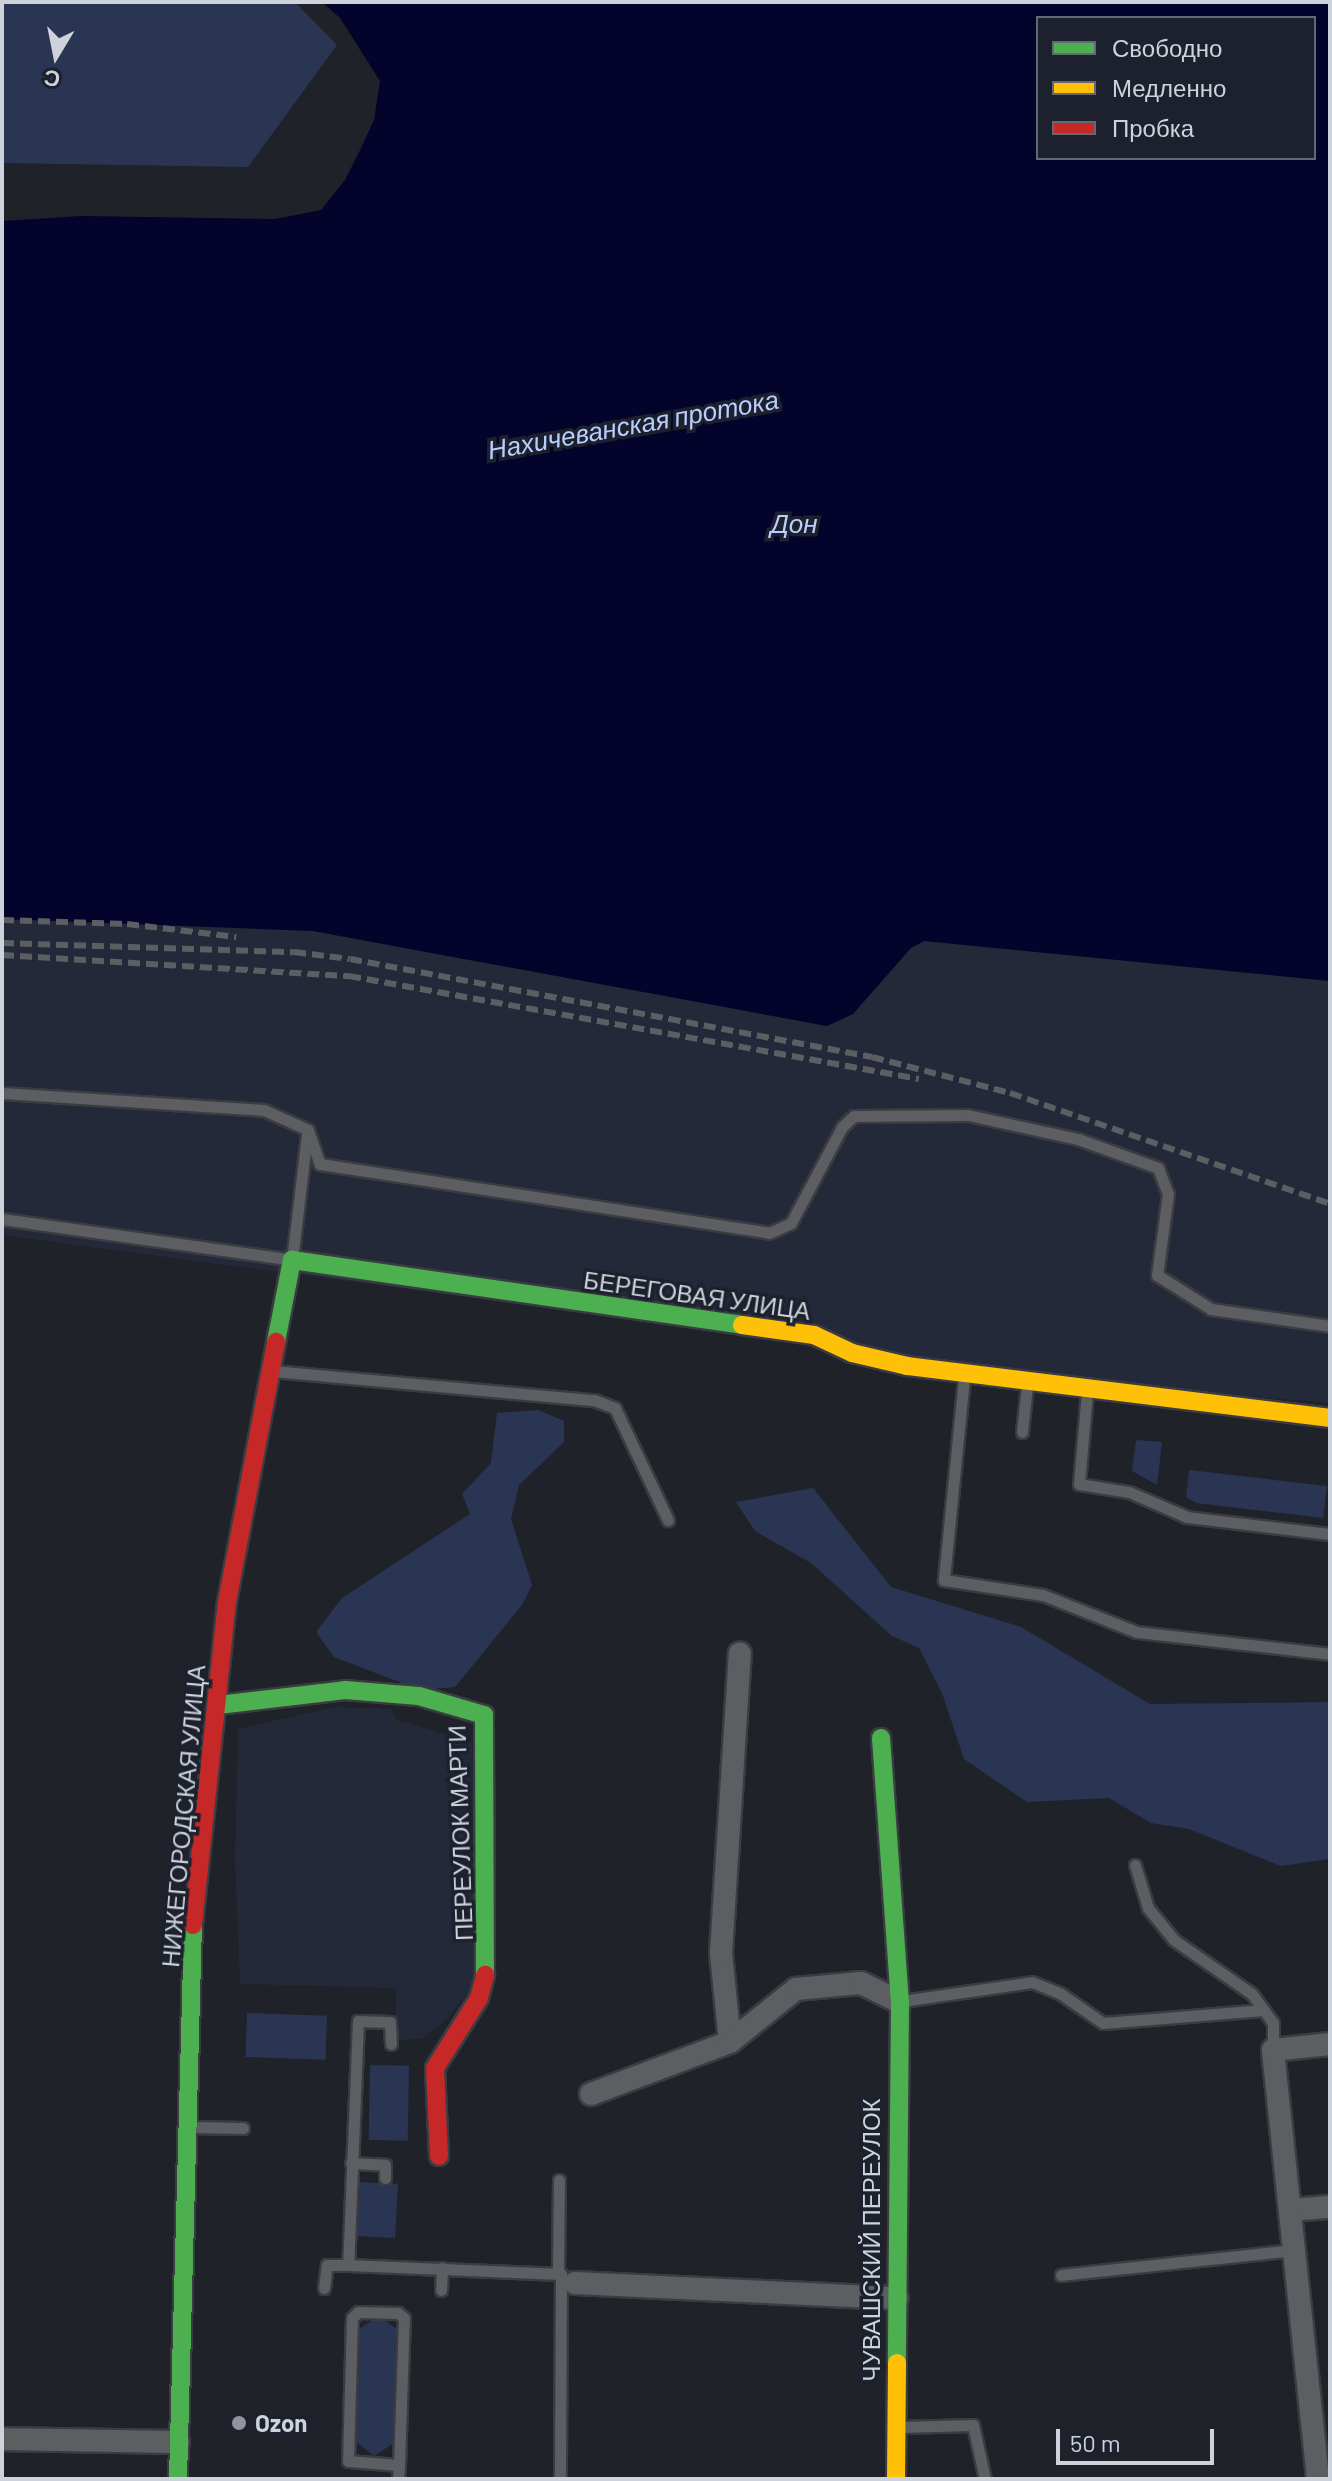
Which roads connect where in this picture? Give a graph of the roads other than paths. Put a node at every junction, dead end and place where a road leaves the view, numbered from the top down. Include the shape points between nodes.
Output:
1 (2, 1093) edge
2 (308, 1130) junction
3 (2, 1219) edge
4 (292, 1260) junction
5 (1330, 1326) edge
6 (272, 1371) junction
7 (965, 1373) junction
8 (1028, 1381) junction
9 (1088, 1388) junction
10 (1330, 1418) edge
11 (1022, 1432) dead end
12 (668, 1520) dead end
13 (1330, 1534) edge
14 (740, 1654) dead end
15 (1330, 1654) edge
16 (218, 1705) junction
17 (881, 1738) dead end
18 (1135, 1865) dead end
19 (900, 2002) junction
20 (1263, 2010) junction
21 (730, 2042) junction
22 (391, 2044) dead end
23 (1330, 2044) edge
24 (1273, 2050) junction
25 (591, 2094) dead end
26 (187, 2126) junction
27 (243, 2128) dead end
28 (439, 2156) dead end
29 (351, 2163) junction
30 (385, 2178) dead end
31 (559, 2180) dead end
32 (1330, 2207) edge
33 (1292, 2210) junction
34 (1297, 2250) junction
35 (348, 2265) junction
36 (442, 2268) junction
37 (1061, 2275) dead end
38 (565, 2279) junction
39 (324, 2288) dead end
40 (441, 2290) dead end
41 (897, 2298) junction
42 (896, 2427) junction
43 (2, 2439) edge
44 (178, 2442) junction
45 (399, 2465) junction
46 (1321, 2465) edge
47 (178, 2479) edge
48 (398, 2479) edge
49 (560, 2479) edge
50 (896, 2479) edge
51 (985, 2479) edge

1 - 2 lane via 264,1110
2 - 4 lane
2 - 5 lane via 320,1164 769,1233 791,1223 842,1127 854,1116 968,1115 1078,1139 1158,1168 1168,1194 1157,1275 1211,1309
3 - 4 lane
4 - 6 street, НИЖЕГОРОДСКАЯ УЛИЦА
4 - 7 street, БЕРЕГОВАЯ УЛИЦА via 814,1335 852,1353
6 - 12 lane via 594,1400 615,1408
6 - 16 street, НИЖЕГОРОДСКАЯ УЛИЦА via 227,1602
7 - 8 street, БЕРЕГОВАЯ УЛИЦА
7 - 15 lane via 944,1580 1043,1595 1137,1632
8 - 9 street, БЕРЕГОВАЯ УЛИЦА
8 - 11 lane
9 - 10 street, БЕРЕГОВАЯ УЛИЦА
9 - 13 lane via 1079,1484 1129,1492 1187,1517
14 - 21 street via 721,1953
16 - 26 street, НИЖЕГОРОДСКАЯ УЛИЦА via 194,1902
16 - 28 street, ПЕРЕУЛОК МАРТИ via 345,1690 419,1696 484,1715 488,1962 479,1998 435,2068
17 - 19 street, ЧУВАШСКИЙ ПЕРЕУЛОК
18 - 20 lane via 1148,1908 1174,1940 1252,1994
19 - 20 lane via 1032,1982 1061,1994 1103,2023
19 - 21 street via 861,1983 796,1989
19 - 41 street, ЧУВАШСКИЙ ПЕРЕУЛОК
20 - 24 lane via 1273,2023
21 - 25 street
22 - 29 lane via 390,2022 358,2021
23 - 24 street
24 - 33 street
26 - 27 lane
26 - 44 street, НИЖЕГОРОДСКАЯ УЛИЦА
29 - 30 lane via 385,2165
29 - 35 lane
31 - 38 lane
32 - 33 street
33 - 34 street
34 - 37 lane
34 - 46 street
35 - 36 lane
35 - 39 lane via 327,2265
36 - 38 lane
36 - 40 lane
38 - 41 street
38 - 49 lane
41 - 42 street, ЧУВАШСКИЙ ПЕРЕУЛОК
42 - 50 street, ЧУВАШСКИЙ ПЕРЕУЛОК
42 - 51 lane via 973,2425
43 - 44 street
44 - 47 street, НИЖЕГОРОДСКАЯ УЛИЦА
45 - 45 lane via 404,2318 398,2313 358,2312 352,2318 348,2461
45 - 48 lane

